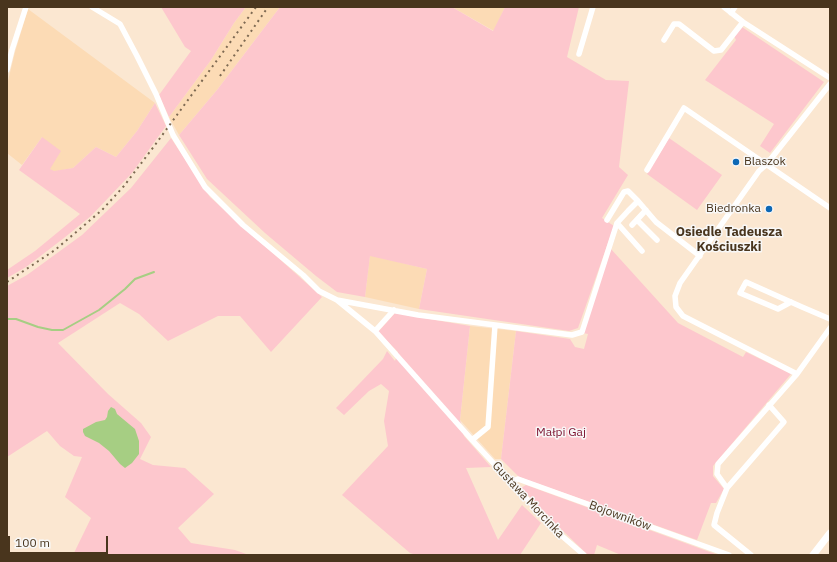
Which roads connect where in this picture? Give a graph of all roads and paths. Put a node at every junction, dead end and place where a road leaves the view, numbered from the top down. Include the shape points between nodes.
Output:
1 (26, 7) edge
2 (92, 7) edge
3 (593, 7) edge
4 (724, 7) edge
5 (735, 7) edge
6 (731, 13) junction
7 (743, 22) junction
8 (664, 40) dead end
9 (579, 54) dead end
10 (7, 70) edge
11 (830, 78) edge
12 (830, 84) edge
13 (766, 165) junction
14 (647, 170) dead end
15 (638, 201) junction
16 (830, 208) edge
17 (646, 210) junction
18 (607, 220) dead end
19 (637, 220) junction
20 (617, 223) junction
21 (632, 225) dead end
22 (657, 240) dead end
23 (642, 251) dead end
24 (700, 256) junction
25 (337, 300) junction
26 (792, 302) junction
27 (394, 310) junction
28 (830, 319) edge
29 (495, 325) junction
30 (830, 328) edge
31 (375, 331) junction
32 (797, 374) junction
33 (770, 405) junction
34 (473, 441) junction
35 (512, 482) junction
36 (727, 488) junction
37 (830, 533) edge
38 (584, 555) edge
39 (729, 555) edge
40 (751, 555) edge
41 (813, 555) edge

1 - 10 street
2 - 25 street via 120,24 173,135 205,187 243,225 319,290
3 - 9 street
4 - 6 street
5 - 6 street
6 - 7 street
7 - 8 street via 721,50 714,51 679,24 674,24
7 - 11 street
12 - 13 street
13 - 14 street via 684,108
13 - 16 street
13 - 24 street via 759,171
15 - 17 street
15 - 18 street via 628,191 624,192
15 - 20 street
17 - 19 street
17 - 24 street via 656,222
19 - 21 street
19 - 22 street
20 - 23 street
20 - 29 street via 582,332 572,335
24 - 32 street via 680,283 675,296 676,307 683,316
25 - 27 street
25 - 31 street, Gustawa Morcinka
26 - 26 street via 746,282 740,293 778,309
26 - 28 street
27 - 29 street
27 - 31 street
29 - 34 street via 488,427
30 - 32 street
31 - 34 street, Gustawa Morcinka
32 - 33 street
33 - 36 street via 718,464 717,474
33 - 36 street via 784,422
34 - 35 street, Gustawa Morcinka
35 - 38 street, Gustawa Morcinka via 562,536
35 - 39 street, Bojowników via 518,479
36 - 40 street via 714,525
37 - 41 street

